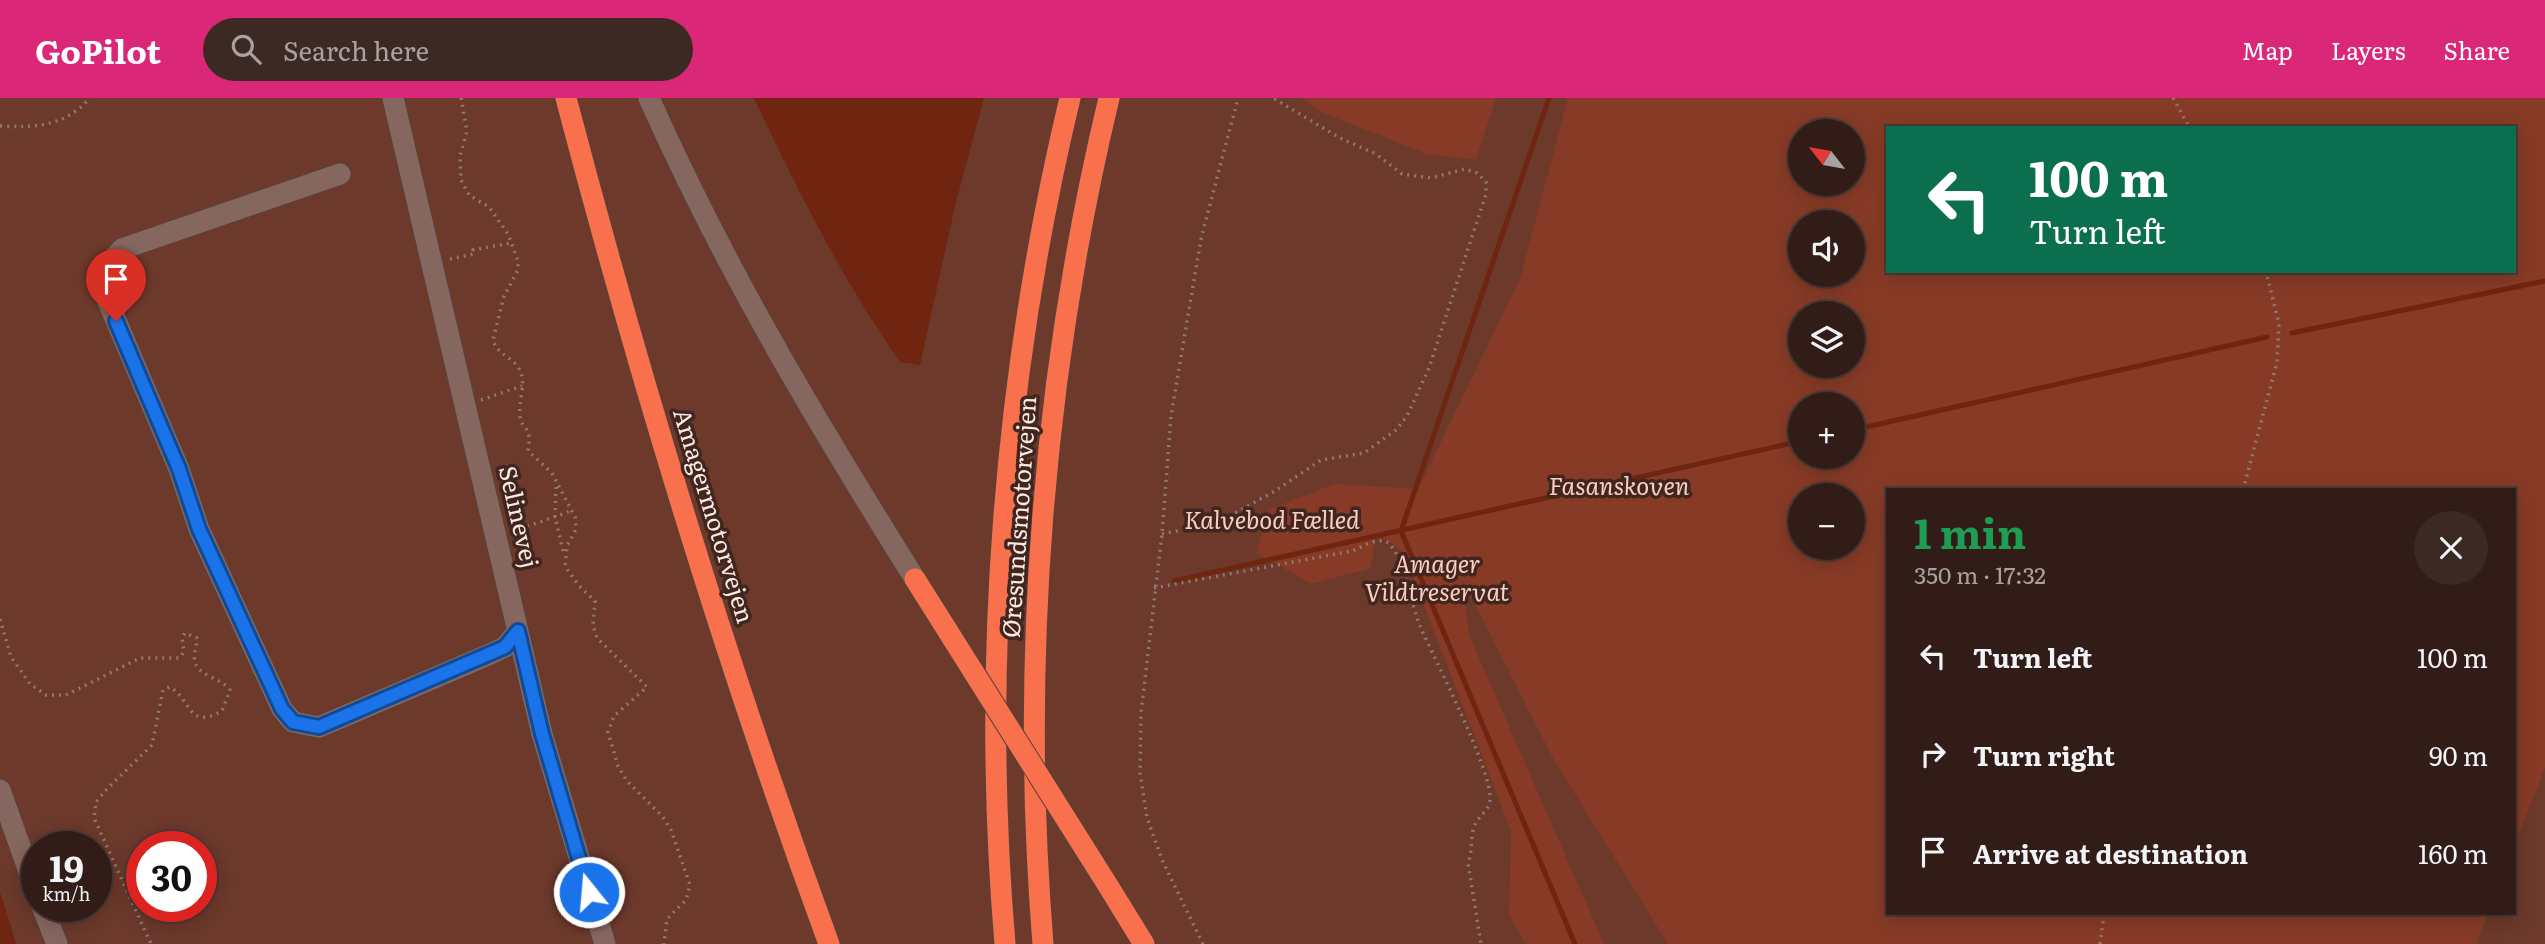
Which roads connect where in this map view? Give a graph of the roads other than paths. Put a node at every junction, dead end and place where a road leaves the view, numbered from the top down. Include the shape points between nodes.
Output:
1 (393, 98) edge
2 (566, 98) edge
3 (649, 98) edge
4 (1070, 98) edge
5 (1109, 98) edge
6 (340, 174) dead end
7 (915, 579) joint
8 (518, 631) junction
9 (0, 790) edge
10 (21, 849) edge
11 (48, 922) edge
12 (57, 944) edge
13 (605, 944) edge
14 (829, 944) edge
15 (1005, 944) edge
16 (1043, 944) edge
17 (1144, 944) edge

1 - 8 street, Selinevej
2 - 14 highway, Amagermotorvejen via 695,550
3 - 7 street via 750,306
4 - 15 highway, Øresundsmotorvejen via 1034,276 1004,519 997,738
5 - 16 highway, Øresundsmotorvejen via 1072,282 1043,508 1034,757
6 - 8 street via 122,249 112,260 106,297 179,469 199,529 282,709 293,722 319,727 505,647
7 - 17 highway, bridge
8 - 13 street, Selinevej via 542,734
9 - 10 street
11 - 12 street

